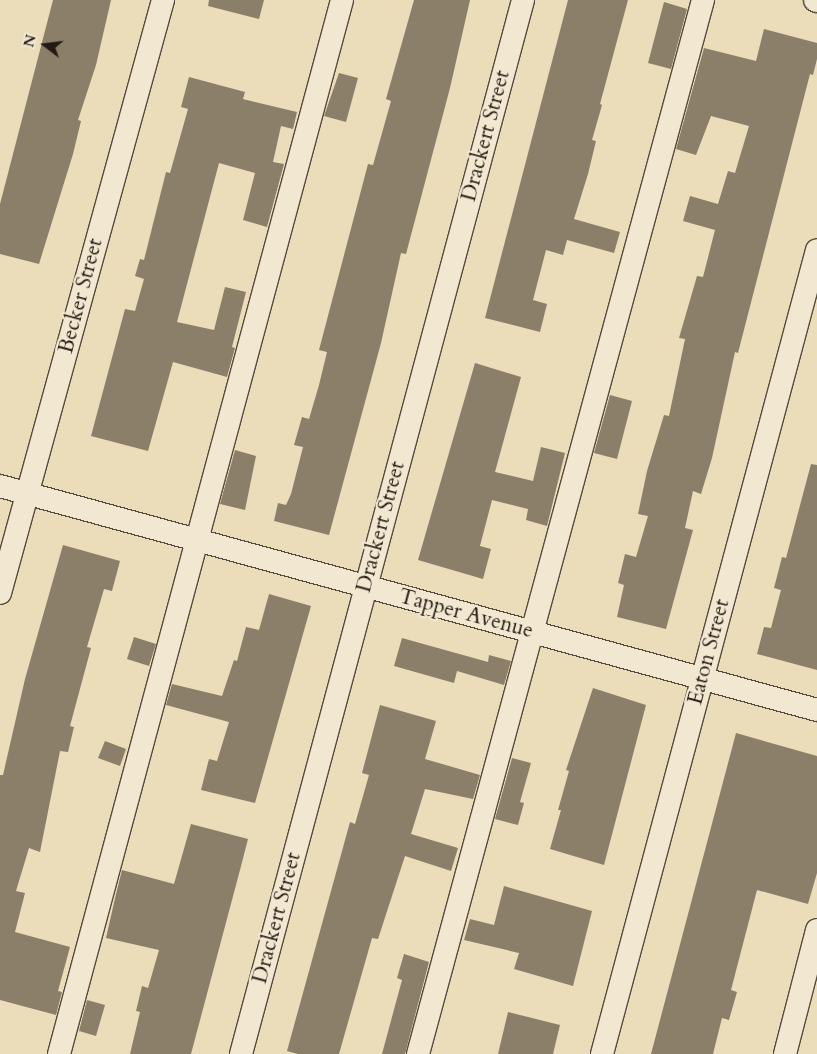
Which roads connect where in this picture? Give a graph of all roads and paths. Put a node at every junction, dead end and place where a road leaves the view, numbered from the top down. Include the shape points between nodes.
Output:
1 (163, 0) edge
2 (342, 0) edge
3 (523, 0) edge
4 (703, 0) edge
5 (817, 250) edge
6 (0, 486) edge
7 (27, 493) junction
8 (198, 540) junction
9 (364, 586) junction
10 (0, 593) edge
11 (533, 632) junction
12 (702, 678) junction
13 (817, 710) edge
14 (817, 930) edge
15 (58, 1054) edge
16 (241, 1054) edge
17 (418, 1054) edge
18 (602, 1054) edge
19 (785, 1054) edge

1 - 7 street, Becker Street
2 - 8 street
3 - 9 street, Drackert Street
4 - 11 street
5 - 12 street, Eaton Street
6 - 7 street, Tapper Avenue
7 - 8 street, Tapper Avenue
7 - 10 street, Becker Street
8 - 9 street, Tapper Avenue
8 - 15 street
9 - 11 street, Tapper Avenue
9 - 16 street, Drackert Street
11 - 12 street, Tapper Avenue
11 - 17 street
12 - 13 street, Tapper Avenue
12 - 18 street, Eaton Street
14 - 19 street

